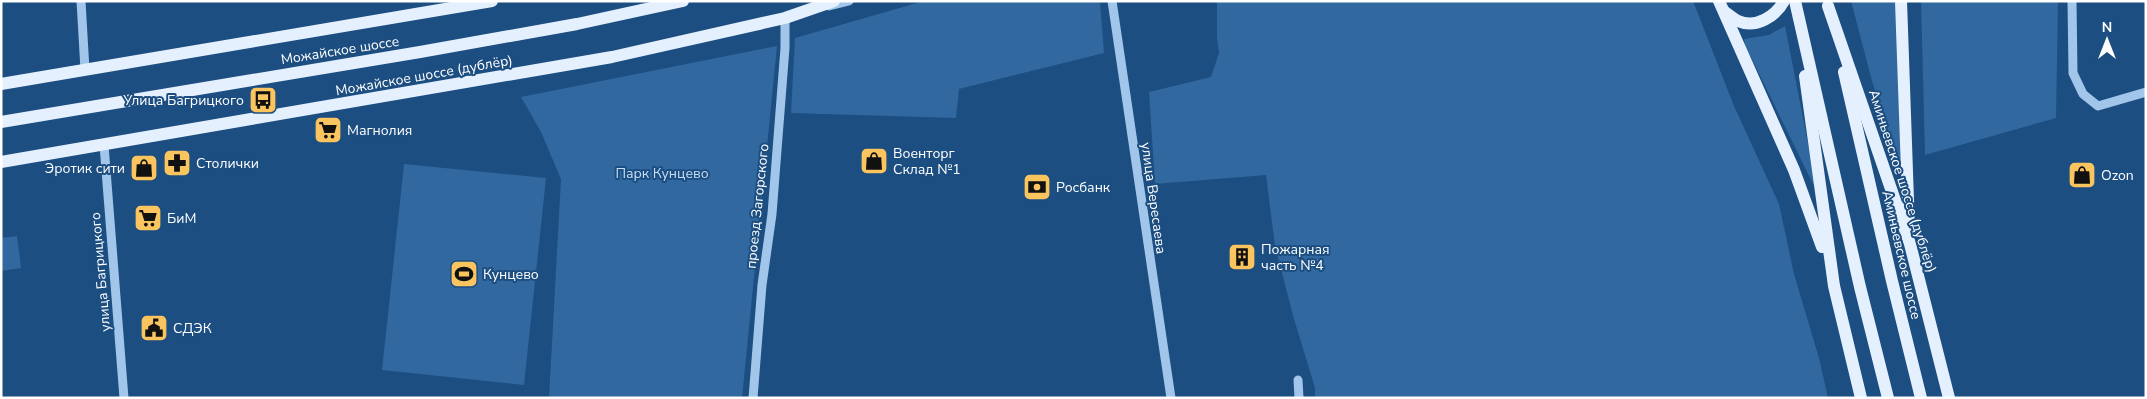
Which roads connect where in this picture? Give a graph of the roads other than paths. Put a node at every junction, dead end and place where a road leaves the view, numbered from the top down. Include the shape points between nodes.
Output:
1 (81, 1) edge
2 (492, 1) edge
3 (683, 1) edge
4 (834, 1) edge
5 (849, 1) edge
6 (1112, 1) edge
7 (1784, 1) edge
8 (1901, 1) edge
9 (2072, 1) edge
10 (1828, 3) edge
11 (1796, 4) edge
12 (1722, 6) edge
13 (816, 8) junction
14 (784, 18) junction
15 (85, 70) junction
16 (1, 84) edge
17 (2146, 92) edge
18 (1, 122) edge
19 (104, 145) junction
20 (1, 162) edge
21 (1910, 244) junction
22 (1834, 286) junction
23 (1298, 380) dead end
24 (124, 398) edge
25 (753, 398) edge
26 (1171, 398) edge
27 (1299, 398) edge
28 (1861, 398) edge
29 (1888, 398) edge
30 (1921, 398) edge
31 (1949, 398) edge

1 - 15 street
2 - 15 main road, Можайское шоссе
3 - 18 main road, Можайское шоссе via 420,52
4 - 13 main road
5 - 13 street, Можайское шоссе (дублёр)
6 - 26 street, улица Вересаева
7 - 12 main road via 1770,18 1753,23 1739,22
8 - 21 main road
9 - 17 street via 2074,73 2083,94 2098,106
10 - 21 main road, Аминьевское шоссе (дублёр)
10 - 30 main road, Аминьевское шоссе
11 - 22 main road
11 - 29 main road
12 - 22 main road via 1806,201
13 - 14 main road, Можайское шоссе (дублёр)
14 - 19 main road, Можайское шоссе (дублёр) via 612,57
14 - 25 street, проезд Загорского via 772,214 762,285
15 - 16 main road, Можайское шоссе
19 - 20 main road, Можайское шоссе (дублёр)
19 - 24 street, улица Багрицкого
21 - 31 main road, Аминьевское шоссе (дублёр)
22 - 28 main road
23 - 27 street

